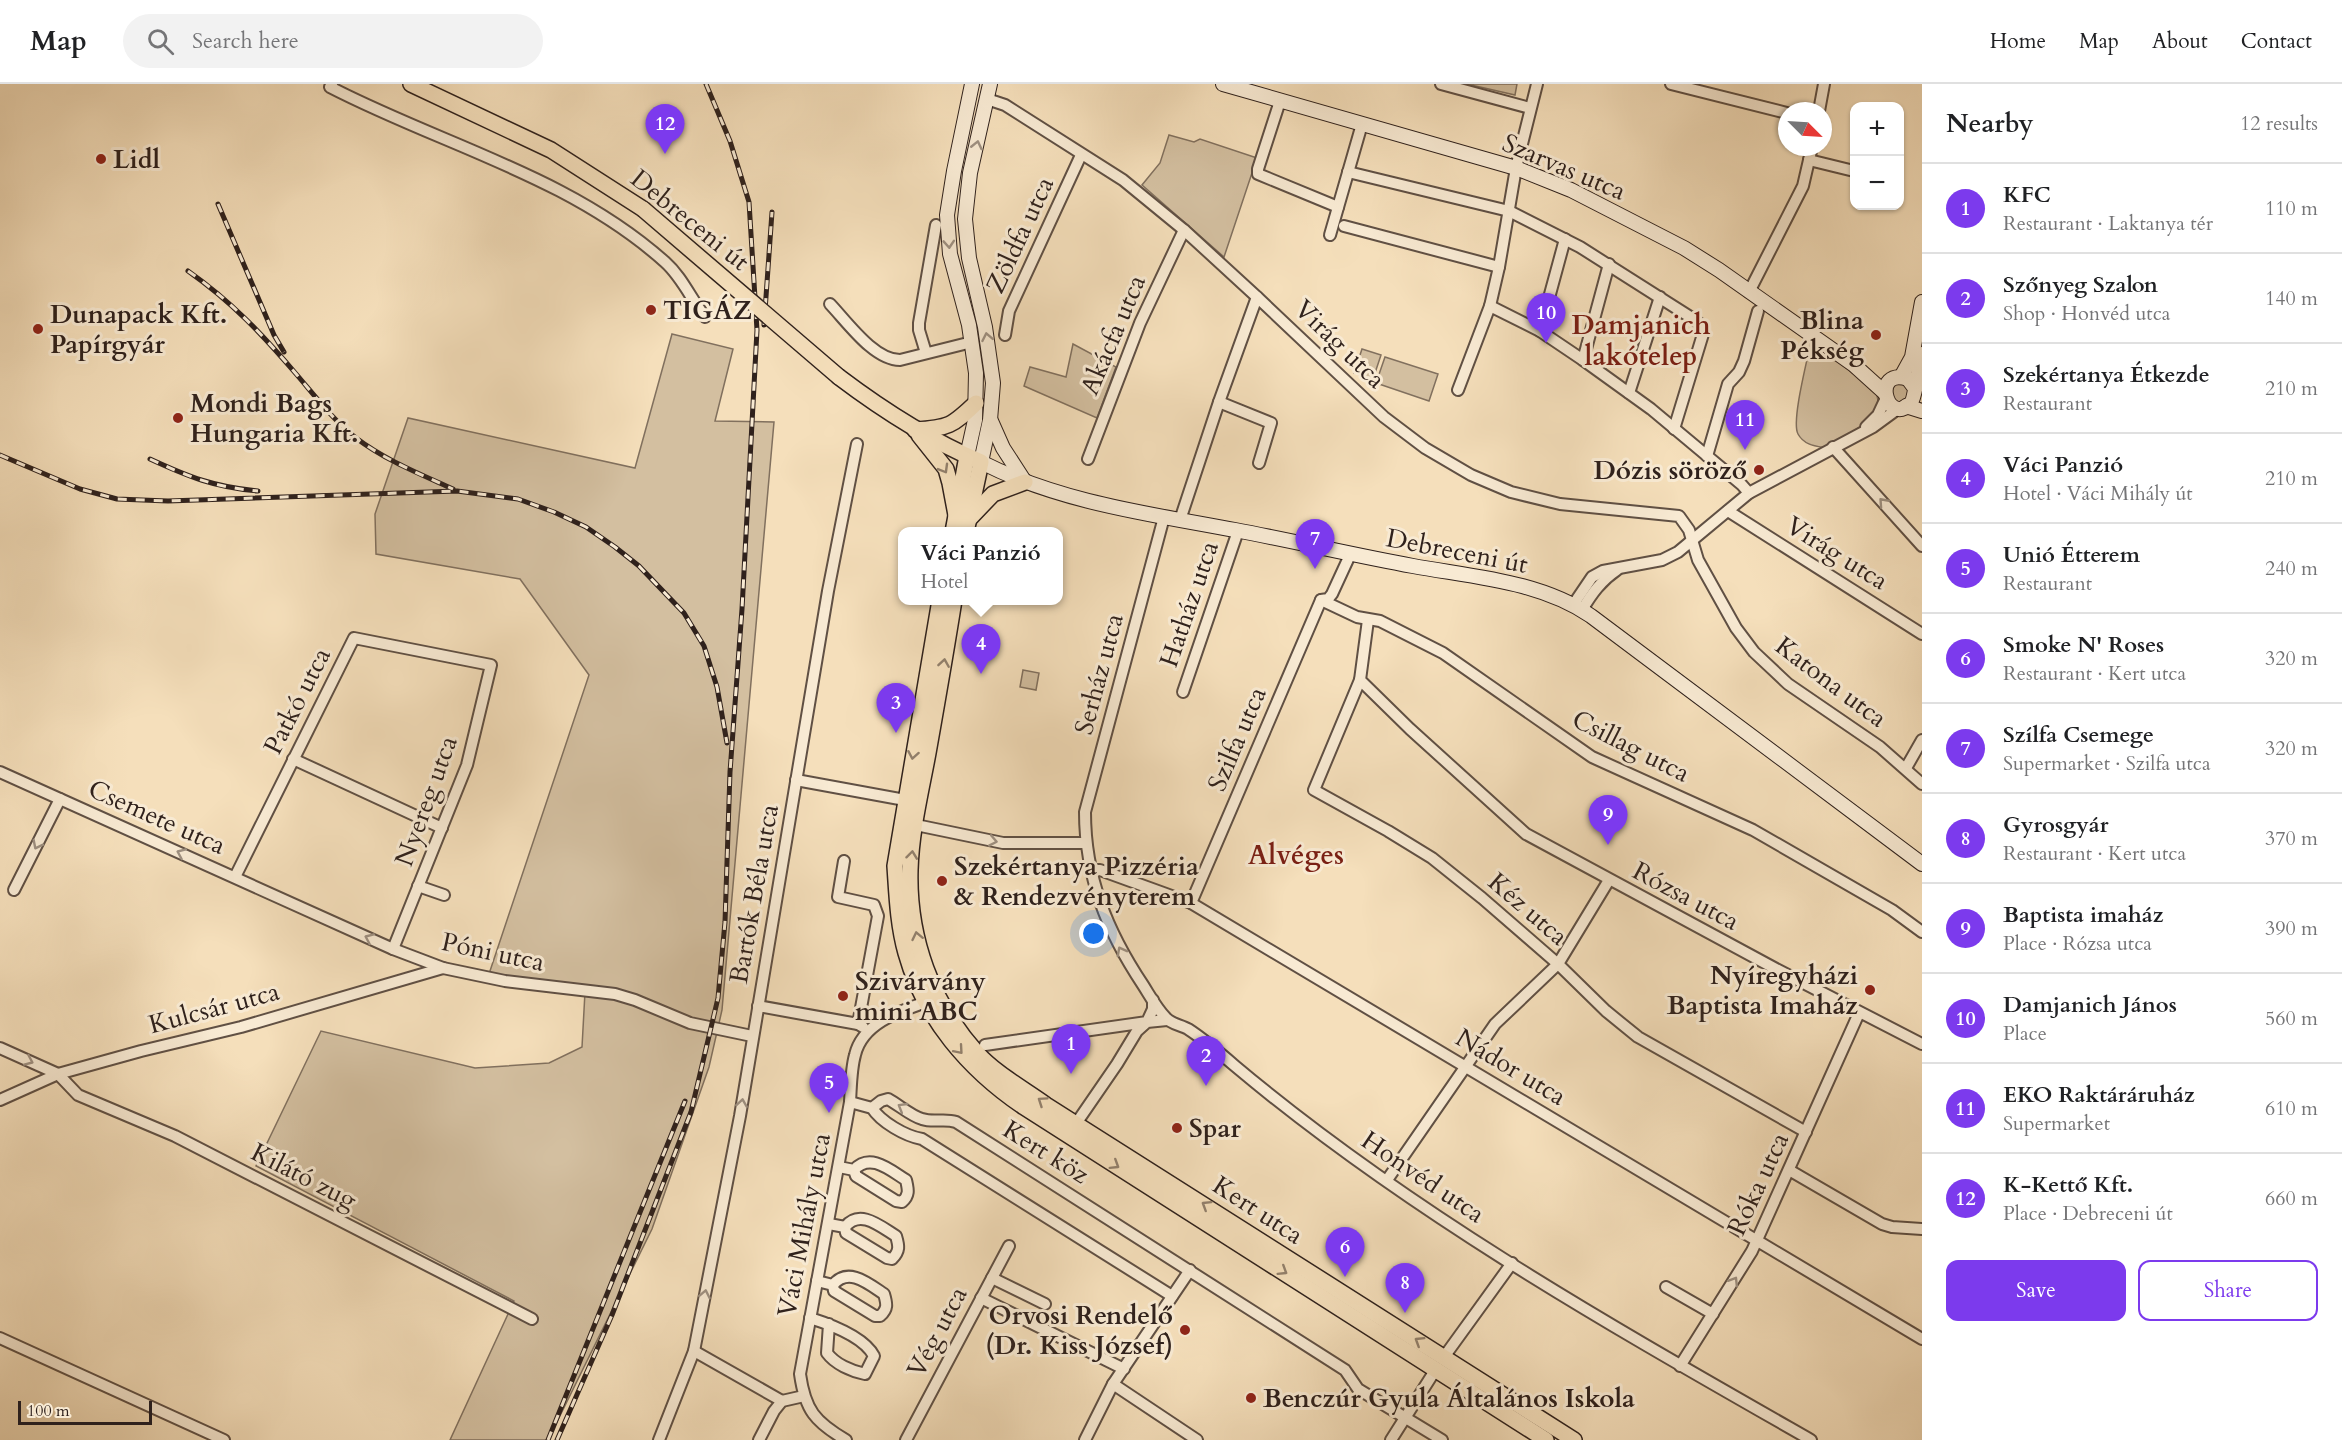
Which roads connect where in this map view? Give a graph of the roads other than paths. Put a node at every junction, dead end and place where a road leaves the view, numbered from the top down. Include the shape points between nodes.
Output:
1 (332, 84) edge
2 (411, 84) edge
3 (972, 84) edge
4 (990, 84) edge
5 (1223, 84) edge
6 (1441, 84) edge
7 (1536, 84) edge
8 (1671, 84) edge
9 (1824, 84) edge
10 (987, 99) junction
11 (1280, 101) junction
12 (1821, 102) edge
13 (1530, 108) junction
14 (1778, 111) edge
15 (1362, 124) junction
16 (1081, 155) junction
17 (1810, 156) edge
18 (1809, 160) junction
19 (1516, 168) junction
20 (1850, 170) edge
21 (1348, 172) junction
22 (1338, 207) junction
23 (1509, 211) junction
24 (936, 225) dead end
25 (1344, 226) dead end
26 (1184, 231) junction
27 (1330, 235) dead end
28 (1565, 239) junction
29 (1609, 264) junction
30 (1499, 267) junction
31 (1749, 292) junction
32 (1257, 297) junction
33 (1660, 297) junction
34 (1922, 302) edge
35 (830, 304) dead end
36 (1490, 306) junction
37 (1758, 311) dead end
38 (705, 317) dead end
39 (1540, 331) junction
40 (1005, 335) dead end
41 (972, 342) junction
42 (926, 352) junction
43 (1922, 354) edge
44 (1583, 360) junction
45 (1854, 365) junction
46 (1896, 378) junction
47 (1458, 390) dead end
48 (1629, 393) junction
49 (1885, 396) junction
50 (1911, 400) edge
51 (1219, 402) junction
52 (976, 403) junction
53 (1922, 411) edge
54 (990, 420) junction
55 (1674, 429) junction
56 (915, 430) junction
57 (1859, 433) junction
58 (857, 444) dead end
59 (1833, 447) junction
60 (1707, 456) junction
61 (974, 459) junction
62 (1088, 459) dead end
63 (1259, 463) dead end
64 (1025, 482) junction
65 (1749, 494) junction
66 (1728, 511) junction
67 (1164, 517) junction
68 (1180, 520) junction
69 (963, 522) edge
70 (1238, 531) junction
71 (1692, 542) junction
72 (1922, 546) edge
73 (1347, 554) junction
74 (1324, 600) junction
75 (939, 605) edge
76 (953, 605) edge
77 (1578, 607) junction
78 (1368, 620) junction
79 (1922, 634) edge
80 (491, 665) joint
81 (1360, 680) junction
82 (1184, 692) dead end
83 (1922, 740) edge
84 (293, 759) junction
85 (1906, 768) junction
86 (0, 771) edge
87 (796, 780) junction
88 (1922, 784) edge
89 (60, 799) junction
90 (905, 800) junction
91 (916, 825) junction
92 (442, 828) junction
93 (1085, 843) junction
94 (844, 861) dead end
95 (1922, 864) edge
96 (1092, 870) junction
97 (235, 877) junction
98 (1609, 880) junction
99 (418, 886) junction
100 (14, 890) dead end
101 (444, 895) dead end
102 (1191, 903) junction
103 (1922, 932) edge
104 (393, 949) junction
105 (1558, 964) junction
106 (443, 968) junction
107 (932, 1000) junction
108 (1153, 1000) junction
109 (758, 1006) junction
110 (1859, 1013) junction
111 (1167, 1020) junction
112 (1147, 1022) junction
113 (858, 1024) junction
114 (868, 1031) junction
115 (752, 1036) junction
116 (1922, 1044) edge
117 (985, 1045) dead end
118 (0, 1048) edge
119 (1465, 1065) junction
120 (58, 1074) junction
121 (0, 1100) edge
122 (850, 1102) junction
123 (872, 1108) junction
124 (933, 1120) junction
125 (1072, 1129) junction
126 (1806, 1132) junction
127 (922, 1138) junction
128 (839, 1167) junction
129 (854, 1170) junction
130 (1789, 1170) junction
131 (1386, 1180) junction
132 (828, 1224) junction
133 (844, 1227) junction
134 (1922, 1229) edge
135 (1757, 1240) junction
136 (1009, 1246) dead end
137 (1512, 1263) junction
138 (1190, 1270) junction
139 (992, 1278) junction
140 (817, 1281) junction
141 (832, 1285) junction
142 (1666, 1287) dead end
143 (1172, 1296) junction
144 (981, 1298) junction
145 (1045, 1304) dead end
146 (1713, 1314) junction
147 (810, 1318) junction
148 (532, 1319) dead end
149 (830, 1324) junction
150 (0, 1338) edge
151 (1922, 1339) edge
152 (693, 1352) junction
153 (1440, 1363) junction
154 (1680, 1366) junction
155 (1124, 1369) junction
156 (1113, 1384) junction
157 (804, 1396) junction
158 (782, 1401) junction
159 (1405, 1418) junction
160 (224, 1440) edge
161 (659, 1440) edge
162 (759, 1440) edge
163 (846, 1440) edge
164 (906, 1440) edge
165 (1084, 1440) edge
166 (1197, 1440) edge
167 (1391, 1440) edge
168 (1442, 1440) edge
169 (1546, 1440) edge
170 (1575, 1440) edge
171 (1811, 1440) edge

1 - 38 street via 330,87 367,106 568,194 667,263
2 - 56 main road, Debreceni út, bridge via 551,150 643,208 839,376
3 -> 41 street via 947,215 952,263
4 - 10 street
5 - 11 street, Szarvas utca
6 - 13 street
7 - 13 street
8 - 14 street
9 - 12 street
10 - 16 street, Virág utca via 1005,105
54 -> 10 street via 992,365 969,258 965,219 970,173
11 - 15 street, Szarvas utca
11 - 22 street via 1258,174
13 - 19 street
15 - 19 street, Szarvas utca
15 - 21 street
16 - 26 street, Virág utca via 1124,180
16 - 40 street, Zöldfa utca via 1009,310
17 - 18 street
18 - 20 street
18 - 31 street via 1803,186
19 - 23 street
19 - 31 street, Szarvas utca via 1571,190 1684,248
21 - 22 street
21 - 23 street
22 - 27 street
23 - 28 street
23 - 30 street
24 - 42 street via 919,323
25 - 30 street
26 - 32 street, Virág utca
26 - 62 street, Akácfa utca via 1140,323
28 - 29 street
28 - 39 street
29 - 33 street
29 - 44 street
30 - 36 street
31 - 45 street, Szarvas utca
32 - 51 street
32 - 71 street, Virág utca via 1384,417 1425,448 1471,475 1511,492 1560,504 1679,516
33 - 48 street
33 - 55 street via 1701,325 1703,334
34 - 46 street via 1915,345 1908,365
35 - 42 street via 876,352 889,360
36 - 39 street
36 - 47 street
37 - 60 street via 1744,360 1728,384
39 - 44 street
41 - 42 street
41 - 52 street
43 - 50 street
44 - 48 street
45 - 46 street, Szarvas utca
45 - 49 street, Szarvas utca
46 - 49 street via 1885,388
46 - 50 street via 1908,379
48 - 55 street
49 - 50 street via 1891,405
49 - 57 street via 1878,414
50 - 53 street
50 - 57 street via 1886,420
51 - 63 street via 1271,423
51 - 68 street
52 - 56 main road via 958,421 942,429
52 - 61 street
54 - 61 street
54 - 64 street
55 - 60 street
56 - 61 main road, Debreceni út
56 -> 69 main road, Debreceni út via 946,469
57 - 59 street
58 - 87 street, Bartók Béla utca
59 - 65 street
72 -> 59 street
60 - 65 street
61 - 64 street, Debreceni út
61 - 69 main road
64 - 67 street, Debreceni út
64 - 69 main road via 993,494
65 - 66 street
66 - 71 street
66 - 79 street, Virág utca
67 - 68 street, Debreceni út
67 - 93 street, Serház utca via 1085,812
68 - 70 street, Debreceni út
70 - 73 street, Debreceni út
70 - 82 street, Hatház utca
71 - 77 street via 1662,560 1603,571 1592,577
71 - 85 street, Katona utca via 1736,628 1754,652 1788,684
73 - 74 street, Szilfa utca
73 - 77 street, Debreceni út via 1532,588
74 - 78 street, Csillag utca
74 - 102 street, Szilfa utca
75 -> 90 main road
91 -> 76 main road
77 - 95 street, Debreceni út
78 - 81 street
78 - 103 street, Csillag utca via 1380,621 1443,653 1592,757 1753,830 1892,910
80 - 84 street, Patkó utca via 354,638
80 - 92 street, Nyereg utca via 467,765
81 - 98 street, Rózsa utca via 1526,834
81 - 105 street, Kéz utca via 1314,790 1432,858
83 - 85 street
84 - 92 street
84 - 97 street, Patkó utca
85 - 88 street, Katona utca
86 - 89 street, Csemete utca
87 - 90 street
87 - 109 street, Bartók Béla utca
97 -> 89 street, Csemete utca
89 -> 100 street, Csemete utca
90 - 107 main road via 895,866 897,908 906,952
91 -> 93 street via 1003,843
107 -> 91 main road via 912,914 910,869
92 - 99 street, Nyereg utca
93 - 96 street
94 - 113 street via 838,897 874,905 878,916
96 - 102 street, Nádor utca
108 -> 96 street, Honvéd utca via 1104,917
104 -> 97 street, Póni utca
98 - 105 street
98 - 110 street, Rózsa utca
99 - 101 street
99 - 104 street, Nyereg utca
102 - 119 street, Nádor utca
104 - 106 street, Póni utca
105 - 119 street via 1495,1024
105 - 126 street, Kéz utca via 1638,1037
106 - 115 street, Póni utca via 505,981 615,994 690,1023
106 - 120 street, Kulcsár utca via 241,1027
107 - 114 street via 880,1021
107 - 125 main road, Kert utca via 979,1055
108 - 111 street, Honvéd utca
108 - 112 street
109 - 113 street
109 - 115 street, Bartók Béla utca
110 - 116 street, Rózsa utca
110 - 126 street, Róka utca
111 - 112 street
111 - 131 street, Honvéd utca via 1205,1041 1299,1120
112 - 117 street
112 - 125 street via 1137,1031
113 - 114 street
114 - 122 street, Váci Mihály utca via 854,1056
152 -> 115 street, Bartók Béla utca
118 -> 120 street
119 - 131 street
119 - 135 street, Nádor utca
120 - 121 street, Kulcsár utca
120 - 148 street, Kilátó zug via 78,1095 175,1136
122 - 123 street, Kert köz
122 - 128 street, Váci Mihály utca
124 -> 123 street, Kert köz via 921,1119 888,1099
123 - 127 street, Kert köz via 911,1137
124 - 127 street
124 - 138 street, Kert köz via 945,1118 956,1122
125 - 153 main road, Kert utca
126 - 130 street, Róka utca
127 - 143 street, Kert köz
128 - 129 street
128 - 132 street, Váci Mihály utca
129 - 129 street via 856,1176 896,1201 906,1198 906,1180 878,1162 863,1163
130 - 134 street via 1882,1224
130 - 135 street, Róka utca
131 - 137 street, Honvéd utca
132 - 133 street
132 - 140 street, Váci Mihály utca
133 - 133 street via 846,1233 887,1258 897,1254 896,1236 868,1219 853,1220
146 -> 135 street, Róka utca
135 - 151 street, Nádor utca
136 - 139 street, Vég utca
137 - 153 street
137 - 154 street, Honvéd utca
138 - 143 street
138 - 159 street, Kert köz via 1345,1370 1358,1389
139 - 144 street, Vég utca
139 - 145 street
140 - 141 street
140 - 147 street, Váci Mihály utca
141 - 141 street via 834,1291 875,1316 885,1312 884,1294 857,1277 841,1277
142 - 146 street
143 - 155 street
144 - 155 street
144 - 164 street, Vég utca
146 - 154 street, Róka utca
147 - 149 street
147 - 157 street, Váci Mihály utca via 800,1374
149 - 149 street via 869,1347 874,1356 865,1374 832,1360 827,1353
150 - 160 street
152 - 158 street
152 - 161 street, Bartók Béla utca
153 - 159 street
153 - 169 main road, Kert utca
153 - 170 main road, Kert utca
154 - 171 street, Honvéd utca
155 - 156 street
156 - 165 street
156 - 166 street
157 - 158 street
157 - 163 street via 813,1416
158 - 162 street
159 - 167 street
159 - 168 street, Kert köz

